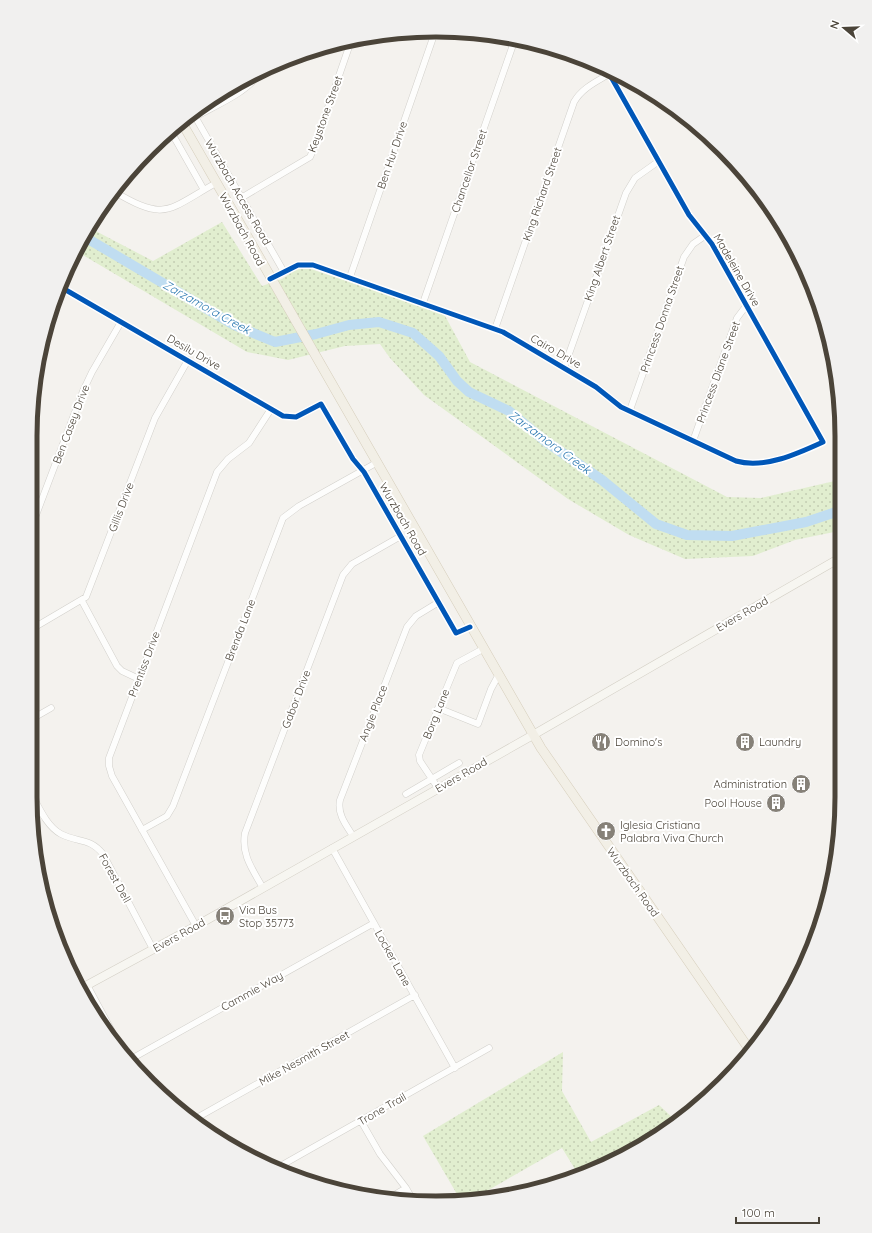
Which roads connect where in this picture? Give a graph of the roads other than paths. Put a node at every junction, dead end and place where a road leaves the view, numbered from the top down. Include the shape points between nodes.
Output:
1 (433, 37) edge
2 (513, 45) edge
3 (349, 47) edge
4 (604, 74) edge
5 (612, 78) edge
6 (252, 82) edge
7 (213, 105) edge
8 (195, 117) edge
9 (185, 126) edge
10 (173, 136) edge
11 (659, 162) junction
12 (216, 183) junction
13 (204, 190) junction
14 (118, 194) edge
15 (241, 198) junction
16 (706, 235) junction
17 (284, 272) junction
18 (350, 278) junction
19 (270, 279) junction
20 (65, 289) edge
21 (423, 304) junction
22 (746, 306) junction
23 (121, 322) junction
24 (495, 329) junction
25 (188, 360) junction
26 (564, 368) junction
27 (321, 404) joint
28 (271, 408) junction
29 (630, 410) junction
30 (693, 441) junction
31 (823, 442) joint
32 (376, 463) junction
33 (363, 470) junction
34 (37, 513) edge
35 (401, 536) junction
36 (835, 561) edge
37 (82, 600) junction
38 (439, 602) junction
39 (37, 626) edge
40 (470, 627) junction
41 (483, 649) junction
42 (498, 676) junction
43 (139, 679) junction
44 (51, 708) dead end
45 (438, 708) junction
46 (37, 716) edge
47 (533, 735) junction
48 (459, 763) dead end
49 (432, 778) junction
50 (438, 788) junction
51 (406, 794) dead end
52 (37, 803) edge
53 (142, 830) junction
54 (352, 836) junction
55 (332, 848) junction
56 (263, 888) junction
57 (374, 923) junction
58 (196, 926) junction
59 (153, 949) junction
60 (85, 986) edge
61 (414, 995) junction
62 (747, 1047) edge
63 (489, 1048) dead end
64 (134, 1057) edge
65 (455, 1068) junction
66 (198, 1117) edge
67 (361, 1121) junction
68 (282, 1165) edge
69 (406, 1188) junction
70 (396, 1194) edge
71 (410, 1195) edge

1 - 18 street, Ben Hur Drive
2 - 21 street, Chancellor Street
3 - 15 street, Keystone Street via 310,156
4 - 24 street, King Richard Street via 578,94 574,102
5 - 11 street, Madeleine Drive
6 - 7 street
8 - 15 street, Wurzbach Access Road
9 - 12 main road, Wurzbach Road
10 - 13 street
11 - 16 street, Madeleine Drive via 689,214
11 - 26 street, King Albert Street via 635,178 626,193
12 - 13 street
12 - 19 main road, Wurzbach Road
13 - 14 street via 170,209 159,211 137,205
15 - 17 street, Wurzbach Access Road
16 - 22 street, Madeleine Drive
16 - 29 street, Princess Donna Street via 693,244 684,257
17 - 18 street, Cairo Drive via 305,264
17 - 19 street, Cairo Drive
18 - 21 street, Cairo Drive
19 - 32 main road, Wurzbach Road
20 - 23 street, Desilu Drive
21 - 24 street, Cairo Drive
22 - 30 street, Princess Diane Street via 737,318
22 - 31 street, Madeleine Drive
23 - 25 street, Desilu Drive
23 - 34 street, Ben Casey Drive via 83,391
24 - 26 street, Cairo Drive
25 - 28 street, Desilu Drive
25 - 37 street, Gillis Drive via 155,418 89,591
26 - 29 street, Cairo Drive
27 - 28 street, Desilu Drive via 296,417 283,416
27 - 33 street, Wurzbach Road via 353,459
28 - 43 street, Prentiss Drive via 250,443 228,459 217,472
29 - 30 street, Cairo Drive
30 - 31 street, Cairo Drive via 736,461 753,464 764,463
32 - 33 street, Brenda Lane
32 - 40 main road, Wurzbach Road
33 - 35 street, Wurzbach Road
33 - 53 street, Brenda Lane via 299,506 283,518 173,806 167,816
35 - 38 street, Wurzbach Road
35 - 56 street, Gabor Drive via 352,564 343,575 245,833 244,852
36 - 47 main road, Evers Road
37 - 39 street, Gillis Drive
37 - 43 street via 117,666
38 - 40 street, Wurzbach Road via 456,633
38 - 54 street, Angie Place via 416,616 406,627 340,800 341,815
40 - 41 main road, Wurzbach Road
41 - 42 main road, Wurzbach Road
41 - 45 street, Borg Lane via 457,663
42 - 45 street via 478,724
42 - 47 main road, Wurzbach Road
43 - 53 street, Prentiss Drive via 109,758 109,766
44 - 46 street
45 - 49 street, Borg Lane via 419,755
47 - 50 main road, Evers Road
47 - 62 main road, Wurzbach Road
48 - 49 street
49 - 50 street, Borg Lane
49 - 51 street
50 - 54 main road, Evers Road
52 - 59 street, Forest Dell via 54,829 66,836 88,841 103,854
53 - 58 street, Prentiss Drive
54 - 55 main road, Evers Road
55 - 56 main road, Evers Road
55 - 57 street, Locker Lane
56 - 58 main road, Evers Road
57 - 61 street, Locker Lane
57 - 64 street, Cammie Way
58 - 59 main road, Evers Road
59 - 60 main road, Evers Road
61 - 65 street, Locker Lane
61 - 66 street, Mike Nesmith Street
63 - 65 street, Trone Trail
65 - 67 street, Trone Trail
67 - 68 street, Trone Trail
67 - 69 street via 380,1154
69 - 70 street
69 - 71 street

